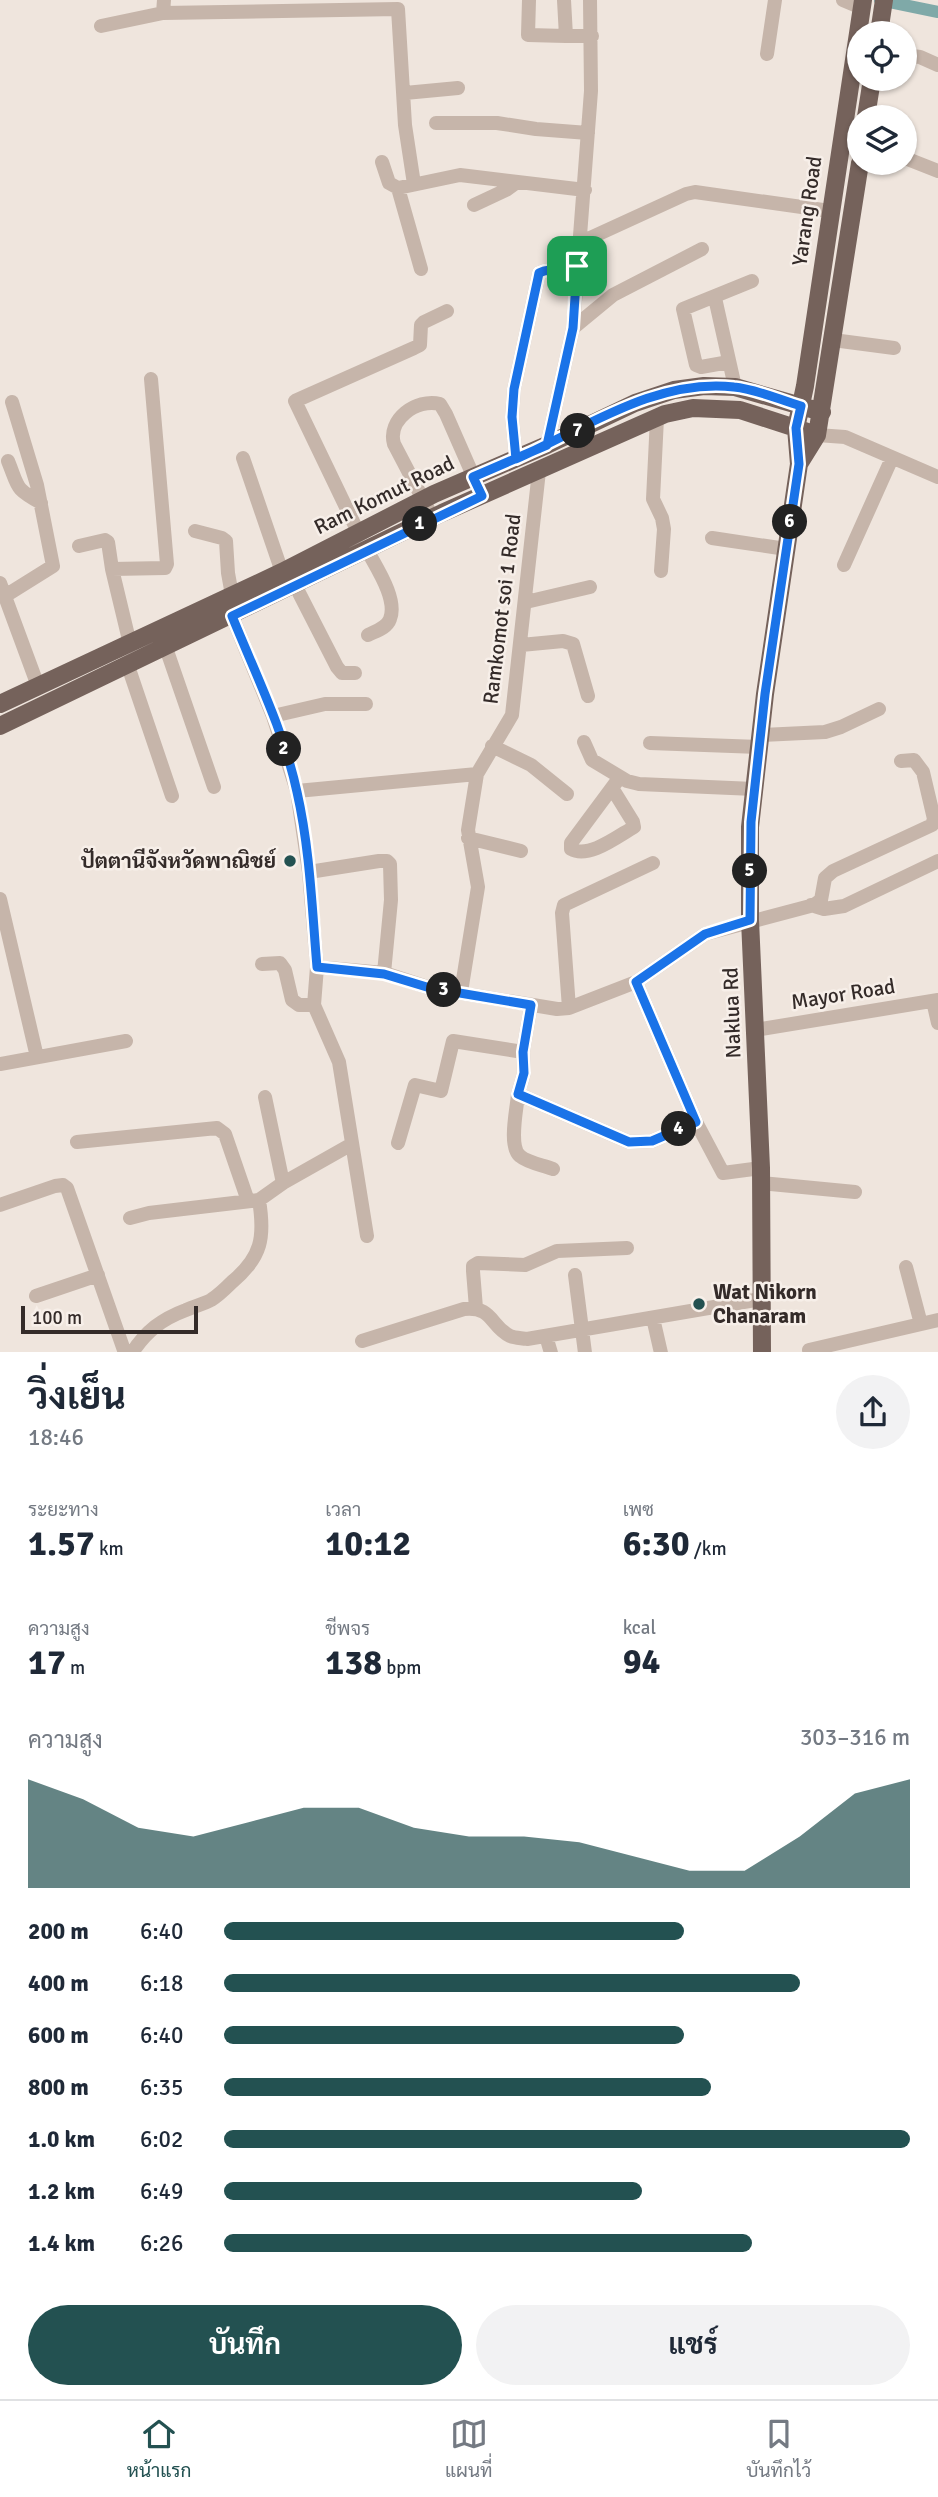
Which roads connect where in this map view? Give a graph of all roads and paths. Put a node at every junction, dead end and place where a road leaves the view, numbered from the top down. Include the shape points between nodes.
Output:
1 (529, 0) edge
2 (564, 0) edge
3 (590, 0) edge
4 (775, 0) edge
5 (843, 0) edge
6 (862, 5) edge
7 (164, 7) edge
8 (102, 26) dead end
9 (566, 36) junction
10 (592, 36) junction
11 (767, 54) dead end
12 (917, 57) edge
13 (938, 65) edge
14 (458, 88) dead end
15 (405, 93) junction
16 (436, 122) dead end
17 (588, 133) junction
18 (382, 162) dead end
19 (917, 163) edge
20 (938, 171) edge
21 (858, 175) edge
22 (517, 182) junction
23 (414, 184) junction
24 (398, 188) junction
25 (585, 190) junction
26 (474, 205) dead end
27 (830, 211) junction
28 (579, 243) junction
29 (702, 249) dead end
30 (577, 266) junction
31 (421, 269) dead end
32 (752, 281) dead end
33 (715, 298) junction
34 (447, 311) dead end
35 (573, 328) junction
36 (833, 340) junction
37 (894, 348) dead end
38 (729, 362) junction
39 (151, 379) dead end
40 (735, 387) junction
41 (12, 402) dead end
42 (801, 406) junction
43 (822, 412) junction
44 (657, 418) junction
45 (796, 428) junction
46 (817, 435) junction
47 (547, 445) junction
48 (243, 458) dead end
49 (892, 458) junction
50 (516, 459) junction
51 (8, 461) dead end
52 (799, 464) junction
53 (539, 471) junction
54 (473, 477) junction
55 (938, 477) edge
56 (482, 496) junction
57 (423, 499) junction
58 (41, 503) junction
59 (433, 518) junction
60 (195, 531) dead end
61 (359, 532) junction
62 (712, 538) dead end
63 (79, 546) dead end
64 (786, 549) junction
65 (367, 550) junction
66 (844, 565) dead end
67 (112, 569) junction
68 (661, 571) dead end
69 (282, 572) junction
70 (295, 585) junction
71 (590, 587) dead end
72 (2, 589) edge
73 (232, 594) junction
74 (526, 602) junction
75 (232, 616) junction
76 (368, 635) dead end
77 (130, 644) junction
78 (521, 645) junction
79 (166, 648) junction
80 (128, 666) junction
81 (355, 673) dead end
82 (38, 686) junction
83 (588, 696) dead end
84 (0, 704) edge
85 (366, 704) dead end
86 (879, 709) dead end
87 (273, 716) junction
88 (0, 726) edge
89 (760, 741) junction
90 (584, 742) dead end
91 (650, 743) dead end
92 (492, 746) junction
93 (901, 761) dead end
94 (477, 774) junction
95 (616, 782) junction
96 (214, 787) dead end
97 (754, 789) junction
98 (297, 791) junction
99 (567, 794) dead end
100 (172, 796) dead end
101 (468, 838) junction
102 (521, 851) dead end
103 (938, 861) edge
104 (653, 863) dead end
105 (309, 872) junction
106 (0, 900) edge
107 (811, 905) junction
108 (750, 920) junction
109 (262, 964) dead end
110 (317, 967) junction
111 (384, 974) junction
112 (636, 982) junction
113 (461, 992) junction
114 (936, 1000) edge
115 (314, 1005) junction
116 (531, 1005) junction
117 (569, 1008) junction
118 (938, 1023) edge
119 (755, 1030) junction
120 (126, 1041) dead end
121 (523, 1052) junction
122 (37, 1057) junction
123 (0, 1064) edge
124 (518, 1094) junction
125 (265, 1097) dead end
126 (696, 1122) junction
127 (77, 1142) dead end
128 (398, 1143) dead end
129 (352, 1144) junction
130 (552, 1169) dead end
131 (761, 1175) junction
132 (283, 1184) junction
133 (855, 1192) dead end
134 (253, 1201) junction
135 (0, 1205) edge
136 (130, 1218) dead end
137 (367, 1236) dead end
138 (627, 1248) dead end
139 (906, 1267) dead end
140 (98, 1275) junction
141 (575, 1275) dead end
142 (36, 1296) dead end
143 (761, 1298) junction
144 (476, 1308) junction
145 (653, 1318) junction
146 (938, 1320) edge
147 (921, 1324) junction
148 (580, 1331) junction
149 (546, 1336) junction
150 (362, 1341) dead end
151 (803, 1351) edge
152 (125, 1352) edge
153 (133, 1352) edge
154 (551, 1352) edge
155 (585, 1352) edge
156 (661, 1352) edge
157 (762, 1352) edge

1 - 9 street via 528,35
2 - 9 street
3 - 10 street
4 - 11 street
5 - 6 street
6 - 27 main road, Yarang Road
7 - 8 street
7 - 15 street via 398,9
9 - 10 street
10 - 17 street
12 - 13 street
14 - 15 street
15 - 23 street
16 - 17 street
17 - 25 street
18 - 24 street via 389,183
19 - 20 street
21 - 36 main road
22 - 23 street via 460,176
22 - 25 street
22 - 26 street
23 - 24 street
24 - 31 street
25 - 28 street
27 - 28 street via 695,192
27 - 42 main road, Yarang Road
28 - 30 street
29 - 35 street via 612,295
30 - 35 street
30 - 50 street via 539,273 514,389
32 - 33 street
33 - 38 street
33 - 38 street via 683,309 696,365
34 - 61 street via 421,325 420,345 295,401
35 - 47 street
36 - 37 street
36 - 43 main road
38 - 40 street
39 - 67 street via 167,564 165,568
40 - 42 main road, Ram Komut Road
40 - 47 main road, Ram Komut Road via 674,390 635,403
41 - 58 street
42 - 43 main road, Ram Komut Road
42 - 45 main road, Yarang Road
43 - 46 main road
44 - 45 main road, Ram Komut Road via 693,408 740,410
44 - 53 main road, Ram Komut Road
44 - 68 street via 653,499 664,529
45 - 46 main road, Ram Komut Road
45 - 52 main road, Naklua Rd
46 - 49 street via 845,438
46 - 52 main road, Naklua Rd
47 - 50 main road, Ram Komut Road
48 - 69 street
49 - 55 street
49 - 66 street
50 - 54 main road, Ram Komut Road
51 - 58 street via 16,485
52 - 64 main road, Naklua Rd
53 - 56 main road, Ram Komut Road
53 - 74 street, Ramkomot soi 1 Road
54 - 56 street
54 - 57 main road, Ram Komut Road
54 - 57 street via 440,404 432,402 408,411 391,434
56 - 59 main road, Ram Komut Road
57 - 59 street
57 - 61 main road, Ram Komut Road
58 - 72 street via 53,566
59 - 65 main road, Ram Komut Road
60 - 73 street via 226,541
61 - 69 main road, Ram Komut Road
62 - 64 street
63 - 67 street via 108,542
64 - 89 main road, Naklua Rd
65 - 70 main road, Ram Komut Road
65 - 76 street via 387,588 391,608 385,627
67 - 77 street
69 - 73 main road, Ram Komut Road
70 - 75 main road, Ram Komut Road
70 - 81 street via 337,667 342,673
71 - 74 street
72 - 82 street
73 - 77 main road, Ram Komut Road
74 - 78 street, Ramkomot soi 1 Road
75 - 79 main road, Ram Komut Road
75 - 87 street
77 - 82 main road, Ram Komut Road
78 - 83 street via 573,644
78 - 92 street, Ramkomot soi 1 Road via 512,715
79 - 80 main road, Ram Komut Road
79 - 96 street
80 - 88 main road, Ram Komut Road
80 - 100 street
82 - 84 main road, Ram Komut Road
85 - 87 street via 326,704
86 - 89 street via 825,732
87 - 98 street
89 - 91 street
89 - 97 main road, Naklua Rd
90 - 95 street via 592,761
92 - 94 street, Ramkomot soi 1 Road
92 - 99 street via 531,765
93 - 107 street via 914,760 923,772 932,825 833,871 825,878 821,901
94 - 98 street
94 - 101 street, Ramkomot soi 1 Road
95 - 95 street via 570,843 571,849 588,851 634,827
95 - 97 street
97 - 108 main road, Naklua Rd
98 - 105 street
101 - 102 street
101 - 113 street, Ramkomot soi 1 Road via 478,887
103 - 107 street via 844,906 824,909
104 - 117 street via 565,905
105 - 110 street
105 - 111 street via 387,860 390,864
106 - 122 street
107 - 108 street
108 - 112 street via 705,934
108 - 119 main road, Naklua Rd
109 - 115 street via 280,963 292,1000
110 - 111 street
110 - 115 street
111 - 113 street
112 - 117 street
112 - 126 street
113 - 116 street
114 - 118 street
114 - 119 street, Mayor Road
115 - 129 street via 339,1062
116 - 117 street
116 - 121 street
119 - 131 main road, Naklua Rd
120 - 122 street
121 - 124 street
121 - 128 street via 453,1041 441,1091 415,1085
122 - 123 street
124 - 126 street via 629,1142 652,1141
124 - 130 street via 516,1152
125 - 132 street
126 - 131 street via 723,1173
127 - 134 street via 217,1128 225,1134
129 - 132 street
129 - 137 street
131 - 133 street
131 - 143 main road, Naklua Rd
132 - 134 street
134 - 136 street
134 - 153 street via 263,1223 253,1261 211,1300 163,1319
135 - 140 street via 63,1185
138 - 144 street via 557,1251 525,1265 478,1263 472,1271
139 - 147 street
140 - 142 street
140 - 152 street
141 - 148 street
143 - 145 street
143 - 157 main road, Naklua Rd
144 - 149 street via 510,1336
144 - 150 street
145 - 148 street
145 - 156 street
146 - 147 street
147 - 151 street
148 - 149 street
148 - 155 street
149 - 154 street

